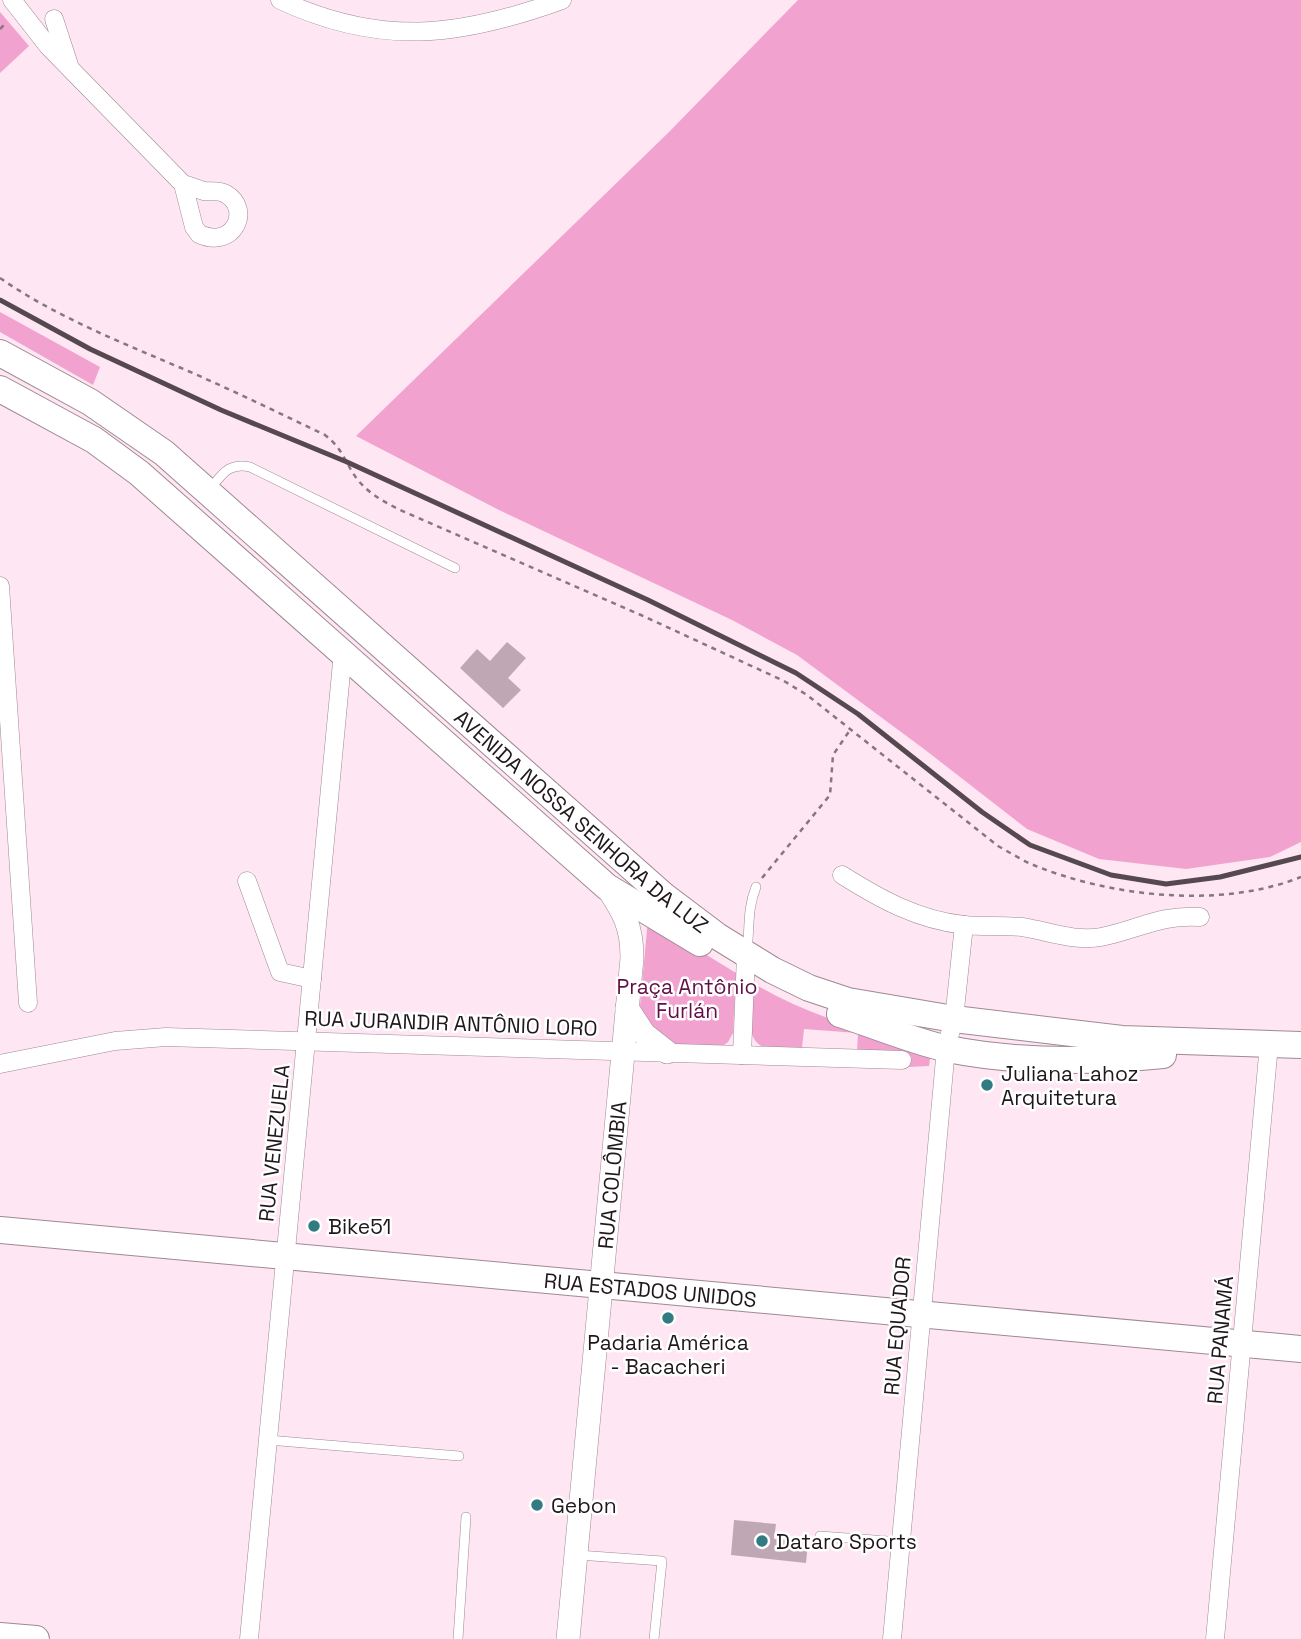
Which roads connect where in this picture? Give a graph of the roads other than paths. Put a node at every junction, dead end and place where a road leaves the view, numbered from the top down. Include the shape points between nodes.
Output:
1 (12, 0) edge
2 (57, 0) edge
3 (280, 0) edge
4 (562, 0) edge
5 (54, 19) junction
6 (48, 46) junction
7 (70, 68) junction
8 (183, 184) dead end
9 (0, 353) edge
10 (0, 389) edge
11 (208, 492) junction
12 (455, 568) dead end
13 (0, 586) edge
14 (343, 652) junction
15 (842, 875) dead end
16 (247, 881) dead end
17 (607, 887) junction
18 (756, 887) road end
19 (1200, 917) dead end
20 (964, 925) junction
21 (746, 964) junction
22 (312, 979) junction
23 (29, 1003) dead end
24 (627, 1008) junction
25 (954, 1018) junction
26 (307, 1041) junction
27 (1269, 1044) junction
28 (1301, 1045) edge
29 (946, 1048) junction
30 (623, 1051) junction
31 (667, 1052) junction
32 (742, 1055) junction
33 (902, 1060) dead end
34 (0, 1064) edge
35 (0, 1230) edge
36 (286, 1256) junction
37 (601, 1285) junction
38 (921, 1315) junction
39 (1242, 1344) junction
40 (1301, 1349) edge
41 (268, 1440) junction
42 (458, 1456) dead end
43 (466, 1517) dead end
44 (820, 1535) dead end
45 (901, 1542) junction
46 (576, 1555) junction
47 (0, 1636) edge
48 (36, 1639) edge
49 (249, 1639) edge
50 (458, 1639) edge
51 (568, 1639) edge
52 (654, 1639) edge
53 (892, 1639) edge
54 (1215, 1639) edge

1 - 6 street
2 - 5 street
3 - 4 street via 348,24 415,33 493,23
5 - 6 street
5 - 7 street
6 - 7 street
7 - 8 street
9 - 11 main road, AVENIDA NOSSA SENHORA DA LUZ via 120,420
10 - 14 main road, AVENIDA NOSSA SENHORA DA LUZ via 118,457
11 - 12 lane via 229,468 238,464 250,467
11 - 21 main road, AVENIDA NOSSA SENHORA DA LUZ
13 - 23 street
14 - 17 main road, AVENIDA NOSSA SENHORA DA LUZ
14 - 22 street, RUA VENEZUELA
15 - 20 street via 894,906
16 - 22 street via 280,972
17 - 21 main road, AVENIDA NOSSA SENHORA DA LUZ
17 - 24 street, RUA COLÔMBIA via 630,928
18 - 21 lane via 747,919
19 - 20 street via 1175,916 1087,939 1024,928
20 - 25 street, RUA EQUADOR
21 - 25 main road, AVENIDA NOSSA SENHORA DA LUZ via 839,998
21 - 29 main road, AVENIDA NOSSA SENHORA DA LUZ via 769,986 809,1004
21 - 32 street
22 - 26 street, RUA VENEZUELA
24 - 30 street, RUA COLÔMBIA
24 - 31 street via 644,1034
25 - 27 main road, AVENIDA NOSSA SENHORA DA LUZ via 1134,1040
25 - 29 street, RUA EQUADOR
26 - 30 street, RUA JURANDIR ANTÔNIO LORO
26 - 34 street, RUA JURANDIR ANTÔNIO LORO via 141,1038
26 - 36 street, RUA VENEZUELA
27 - 28 main road, AVENIDA NOSSA SENHORA DA LUZ
27 - 29 main road, AVENIDA NOSSA SENHORA DA LUZ via 1065,1060
27 - 39 street, RUA PANAMÁ
29 - 38 street, RUA EQUADOR
30 - 31 street, RUA JURANDIR ANTÔNIO LORO
30 - 37 street, RUA COLÔMBIA
31 - 32 street, RUA JURANDIR ANTÔNIO LORO
32 - 33 street, RUA JURANDIR ANTÔNIO LORO
35 - 36 main road, RUA ESTADOS UNIDOS
36 - 37 main road, RUA ESTADOS UNIDOS
36 - 41 street, RUA VENEZUELA
37 - 38 main road, RUA ESTADOS UNIDOS
37 - 46 street, RUA COLÔMBIA
38 - 39 main road, RUA ESTADOS UNIDOS
38 - 45 street, RUA EQUADOR
39 - 40 main road, RUA ESTADOS UNIDOS
39 - 54 street, RUA PANAMÁ
41 - 42 lane
41 - 49 street, RUA VENEZUELA
43 - 50 lane
44 - 45 lane
45 - 53 street, RUA EQUADOR
46 - 51 street, RUA COLÔMBIA
46 - 52 lane via 662,1561
47 - 48 main road

